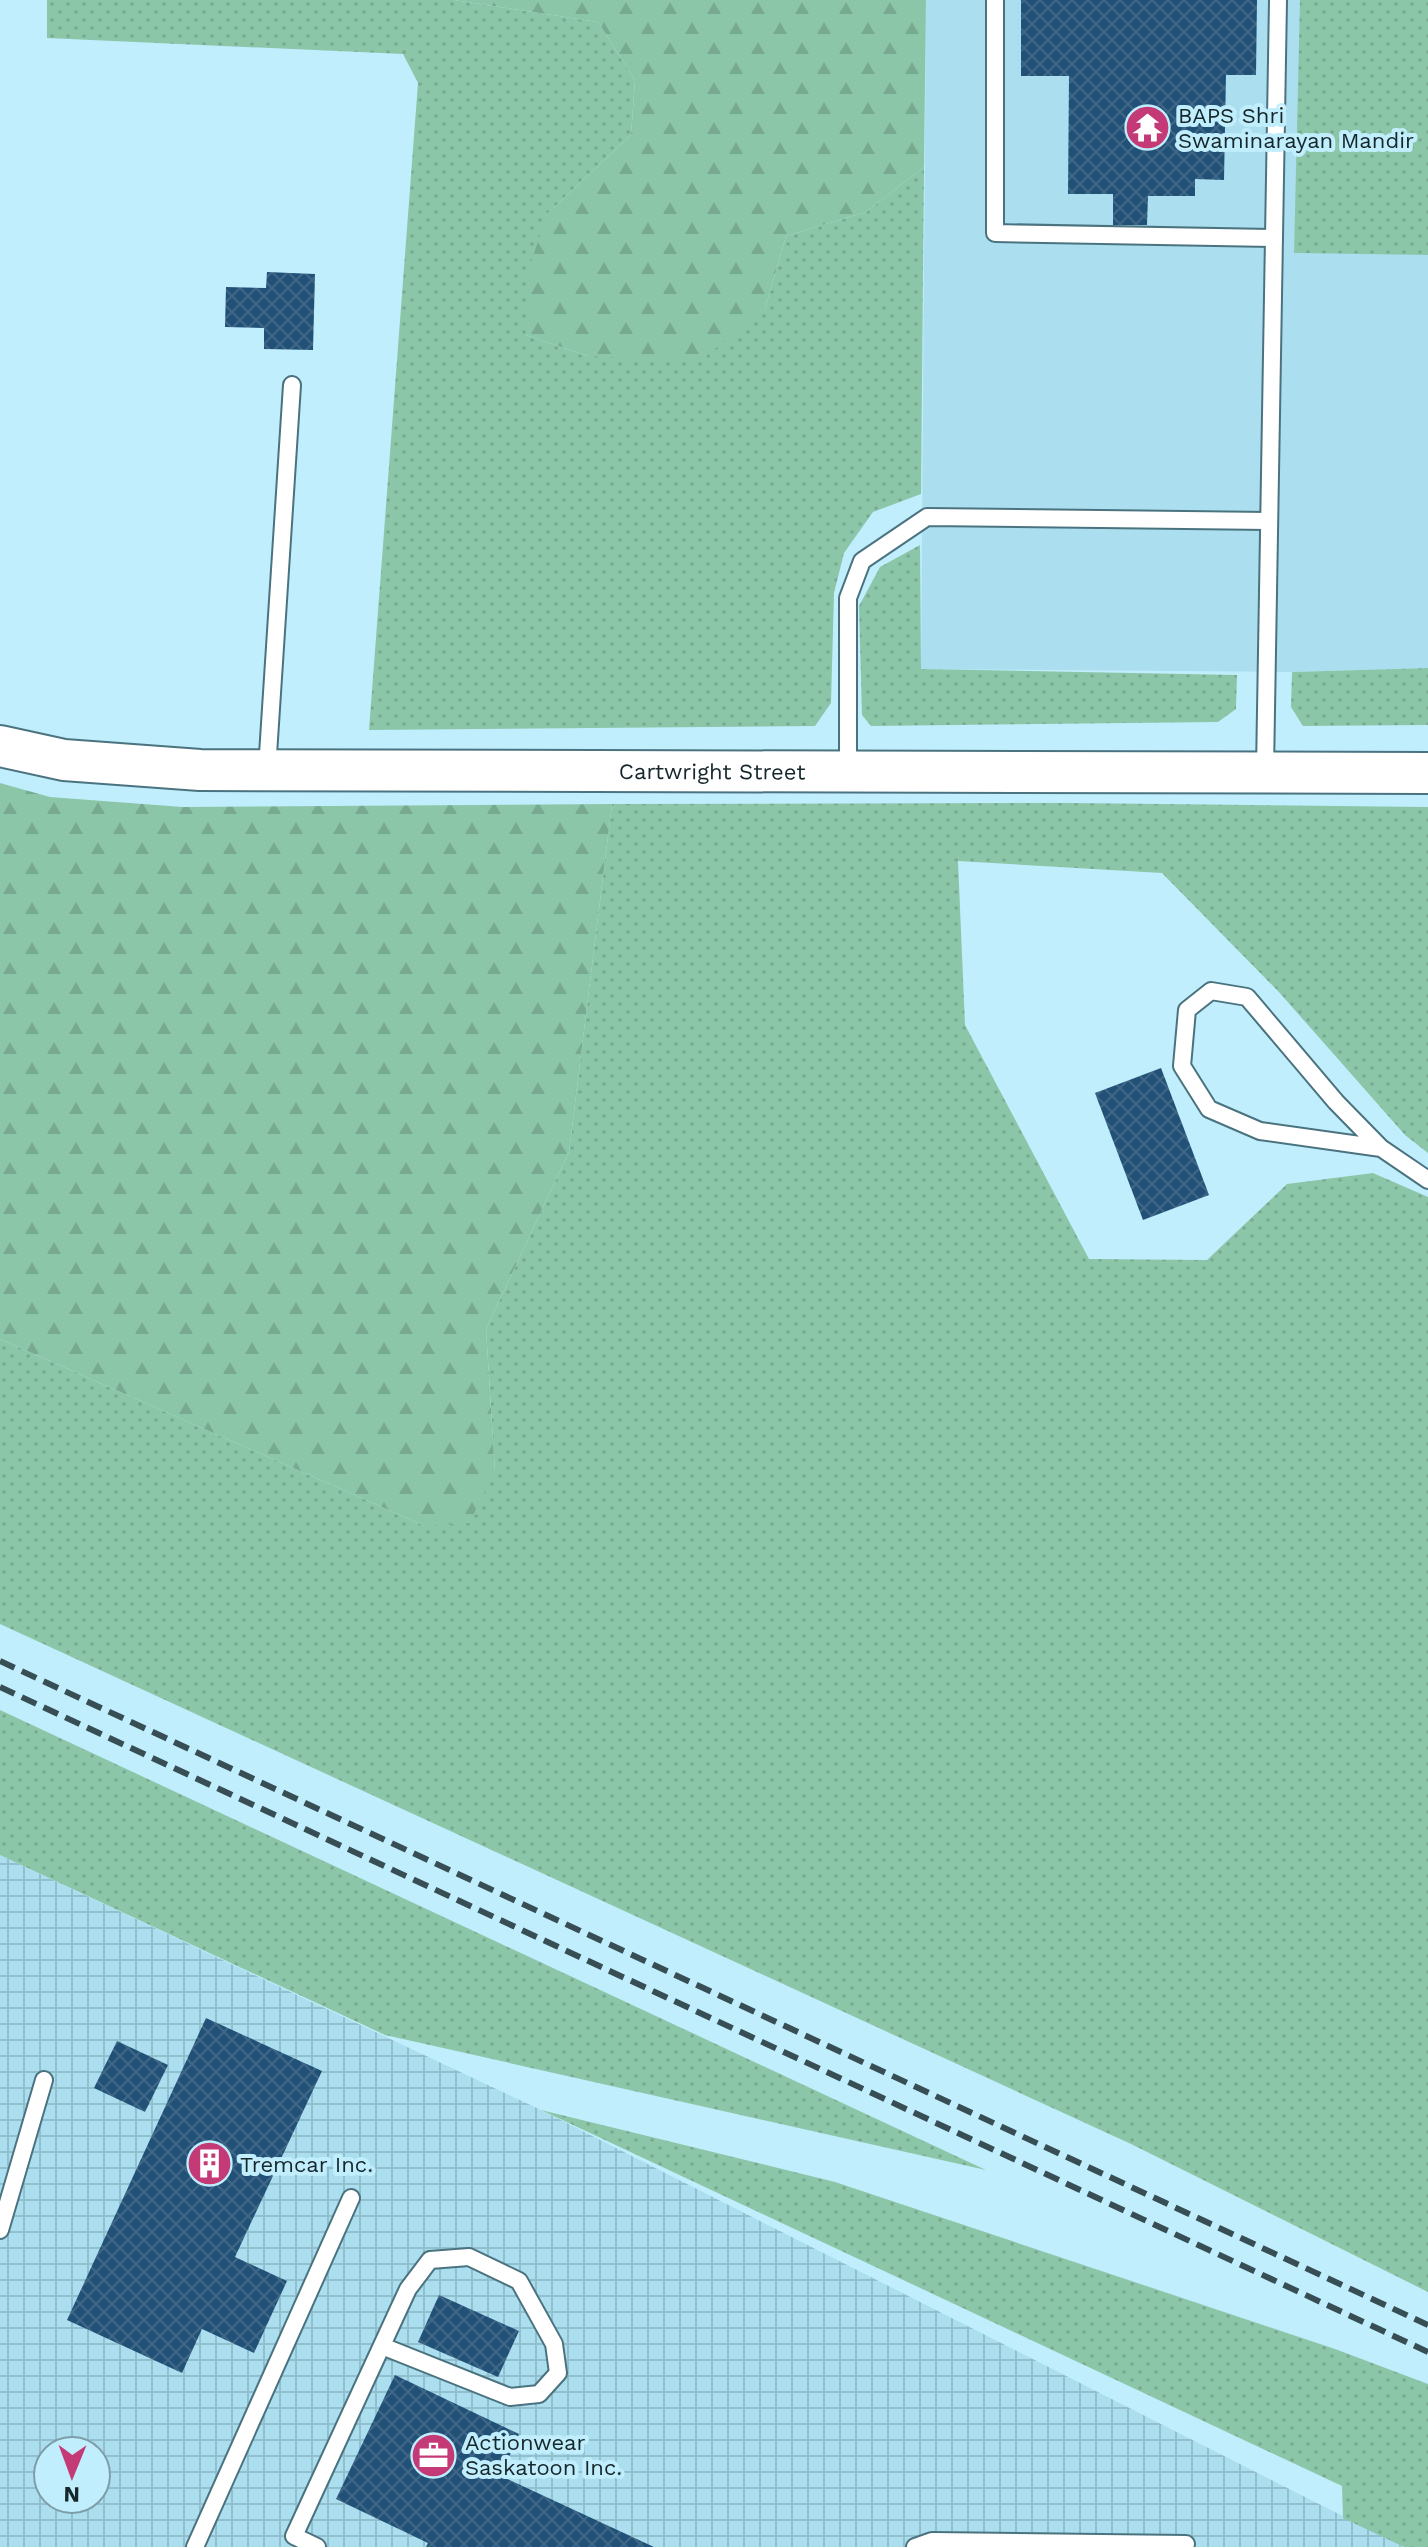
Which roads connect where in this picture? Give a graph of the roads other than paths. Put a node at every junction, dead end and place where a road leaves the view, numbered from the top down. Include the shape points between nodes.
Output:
1 (995, 0) edge
2 (1278, 0) edge
3 (1274, 238) junction
4 (292, 385) dead end
5 (1269, 521) junction
6 (0, 746) edge
7 (267, 770) junction
8 (1265, 770) junction
9 (848, 771) junction
10 (1428, 773) edge
11 (1381, 1148) junction
12 (1428, 1180) edge
13 (44, 2080) dead end
14 (351, 2198) dead end
15 (0, 2230) edge
16 (382, 2346) junction
17 (1186, 2544) dead end
18 (195, 2547) edge
19 (317, 2547) edge
20 (915, 2547) edge

1 - 3 lane via 995,233
2 - 3 lane
3 - 5 lane
4 - 7 lane
5 - 8 lane
5 - 9 lane via 927,517 862,561 848,598
6 - 7 street, Cartwright Street via 64,760
7 - 9 street, Cartwright Street
8 - 9 street, Cartwright Street
8 - 10 street, Cartwright Street
11 - 11 lane via 1247,997 1211,991 1187,1010 1182,1066 1209,1109 1260,1131
11 - 12 lane
13 - 15 lane
14 - 18 lane
16 - 16 lane via 408,2289 430,2260 469,2257 519,2281 554,2344 558,2373 539,2394 510,2397
16 - 19 lane via 294,2536
17 - 20 lane via 932,2541

